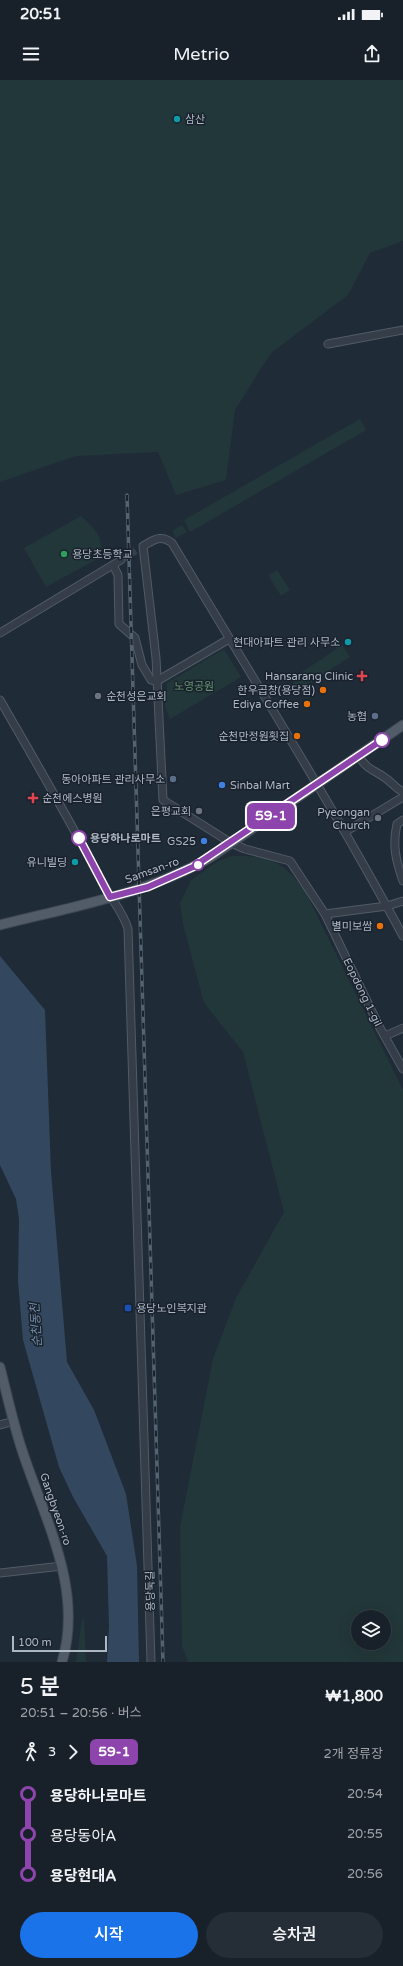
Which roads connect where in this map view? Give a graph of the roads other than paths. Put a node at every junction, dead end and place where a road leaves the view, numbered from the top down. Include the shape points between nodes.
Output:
1 (403, 330) edge
2 (328, 344) dead end
3 (121, 560) tunnel mouth
4 (113, 564) junction
5 (0, 633) edge
6 (229, 639) junction
7 (157, 681) junction
8 (0, 700) edge
9 (403, 725) edge
10 (358, 755) junction
11 (316, 786) junction
12 (403, 792) edge
13 (403, 797) edge
14 (403, 820) edge
15 (345, 832) junction
16 (231, 843) junction
17 (403, 881) edge
18 (110, 897) junction
19 (403, 901) edge
20 (388, 906) junction
21 (325, 914) junction
22 (0, 925) edge
23 (401, 927) edge
24 (403, 936) edge
25 (403, 1028) edge
26 (385, 1036) junction
27 (403, 1070) edge
28 (0, 1367) edge
29 (14, 1421) junction
30 (0, 1425) edge
31 (62, 1566) junction
32 (0, 1573) edge
33 (62, 1662) edge
34 (152, 1662) edge

1 - 2 street
3 - 4 street
4 - 5 street
4 - 7 street via 118,575 119,624 135,638 144,670 151,680
6 - 7 street
6 - 7 street via 172,543 160,537 140,548
6 - 11 street
7 - 16 street, Eopdong 1-gil via 163,800
8 - 18 street, 용당둑길
9 - 10 main road, Samsan-ro
10 - 11 main road, Samsan-ro
10 - 12 street via 363,764
11 - 15 street
11 - 16 main road, Samsan-ro
13 - 15 street
14 - 17 street via 397,824 394,845 395,858
15 - 20 street
16 - 18 main road, Samsan-ro via 180,874 148,887
16 - 21 street, Eopdong 1-gil via 290,861
18 - 22 main road, Samsan-ro
18 - 34 street, 용당둑길 via 125,918 129,935
19 - 20 street
20 - 21 street
20 - 23 street
21 - 26 street, Eopdong 1-gil
23 - 24 street
25 - 26 street
26 - 27 street, Eopdong 1-gil
28 - 29 main road, Gangbyeon-ro
29 - 30 street
29 - 31 main road, Gangbyeon-ro
31 - 32 street
31 - 33 main road, Gangbyeon-ro via 68,1603

